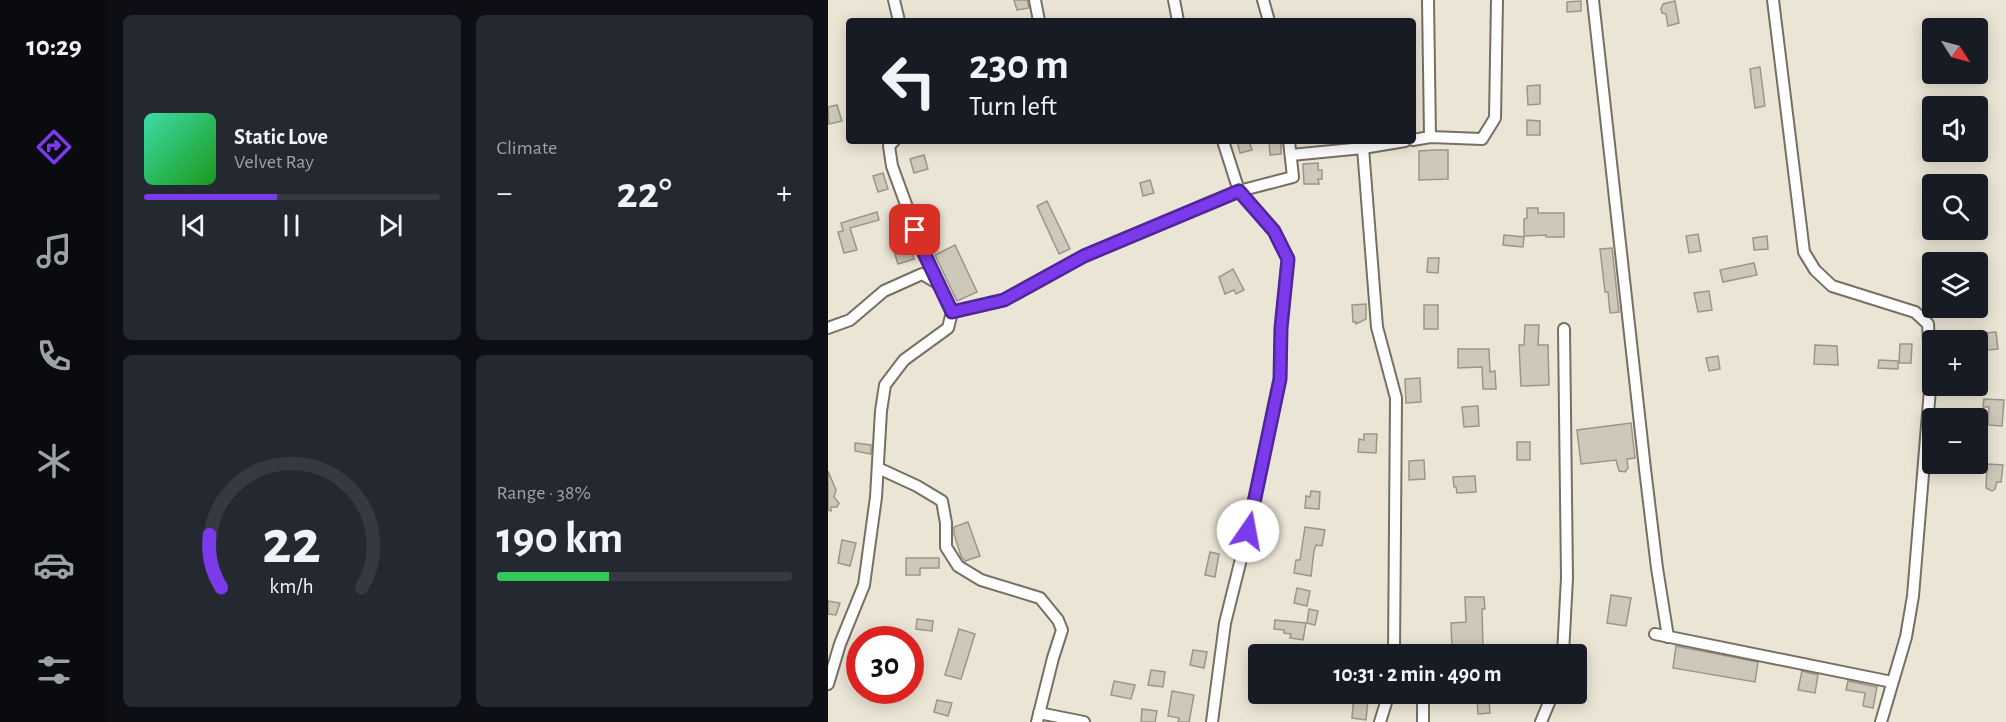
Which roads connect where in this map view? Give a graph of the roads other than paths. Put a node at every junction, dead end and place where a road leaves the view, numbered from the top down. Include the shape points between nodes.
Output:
1 (894, 0) edge
2 (1035, 0) edge
3 (1174, 0) edge
4 (1263, 0) edge
5 (1428, 0) edge
6 (1497, 0) edge
7 (1593, 0) edge
8 (1773, 0) edge
9 (898, 18) edge
10 (1038, 18) edge
11 (1177, 18) edge
12 (1268, 18) edge
13 (1430, 137) junction
14 (1416, 139) edge
15 (892, 144) edge
16 (1224, 144) edge
17 (1289, 144) edge
18 (1387, 144) edge
19 (1363, 148) junction
20 (1291, 155) junction
21 (1239, 191) junction
22 (939, 284) junction
23 (952, 312) junction
24 (828, 328) edge
25 (1564, 329) dead end
26 (878, 468) junction
27 (1655, 634) dead end
28 (1668, 637) junction
29 (1394, 644) edge
30 (1564, 644) edge
31 (1892, 682) junction
32 (828, 684) edge
33 (1386, 704) edge
34 (1424, 704) edge
35 (1548, 704) edge
36 (1038, 717) edge
37 (1084, 722) edge
38 (1212, 722) edge
39 (1380, 722) edge
40 (1423, 722) edge
41 (1541, 722) edge
42 (1881, 722) edge

1 - 9 street
2 - 10 street
3 - 11 street
4 - 12 street
5 - 13 street
6 - 13 street via 1495,118 1482,139
7 - 28 street via 1645,469
8 - 31 street via 1804,252 1832,286 1915,312 1928,324 1930,377 1912,596 1906,637
13 - 14 street
15 - 22 street via 892,166
16 - 21 street
17 - 20 street
18 - 19 street
19 - 20 street
19 - 29 street via 1377,327 1396,398
20 - 21 street via 1293,177
21 - 23 street via 1084,256 1004,300
21 - 38 street via 1274,231 1288,259 1280,379 1225,623
22 - 23 street
22 - 24 street via 922,274 884,291 850,320
23 - 26 street via 948,328 904,360 885,385
25 - 30 street via 1568,578
26 - 32 street via 864,585
26 - 36 street via 942,501 946,547 958,566 981,580 1040,598 1058,620 1062,630
27 - 28 street
28 - 31 street
31 - 42 street
33 - 39 street
34 - 40 street
35 - 41 street
36 - 37 street

